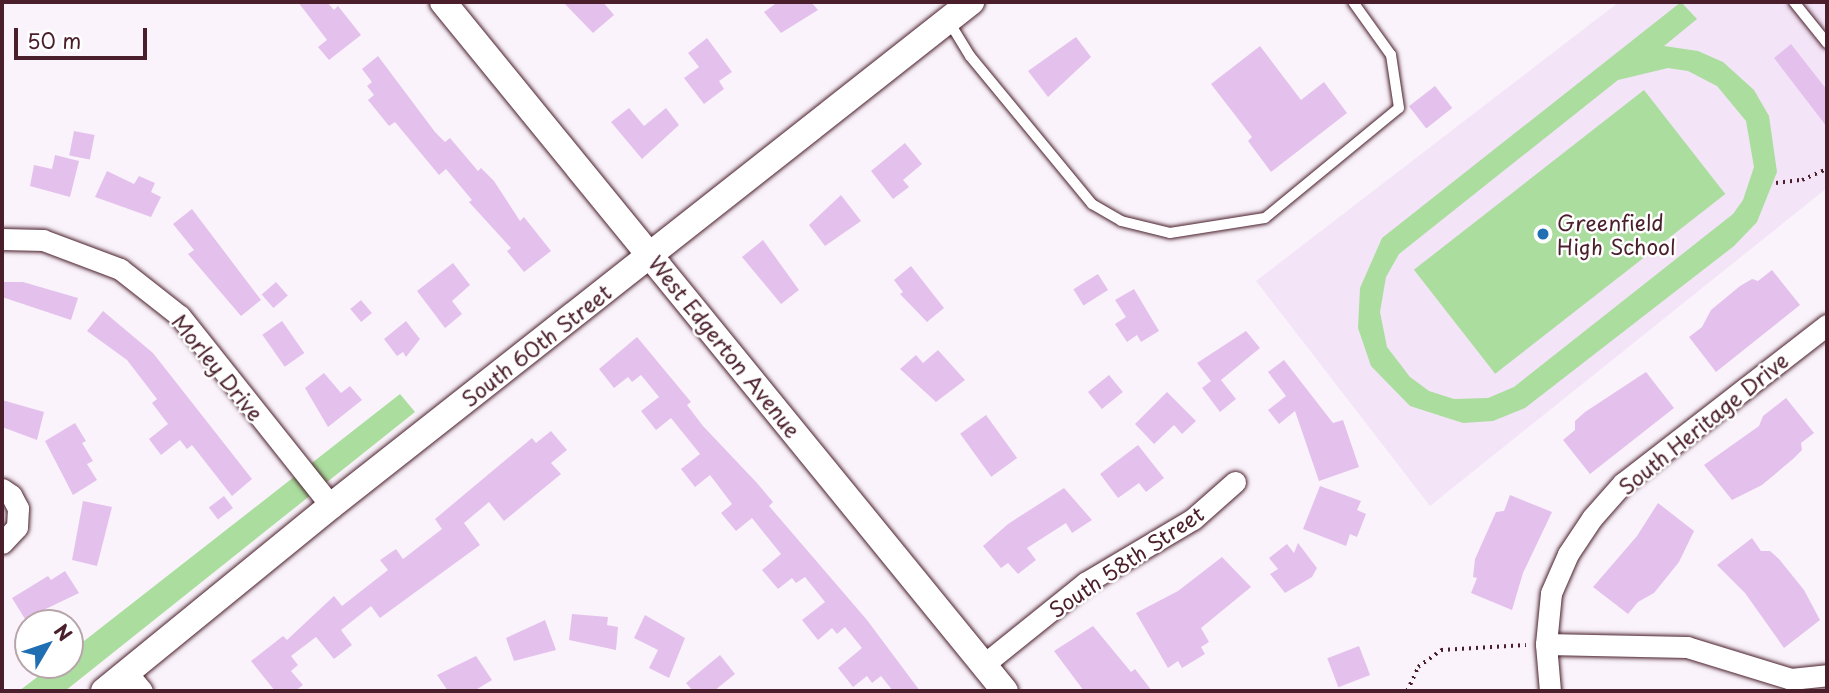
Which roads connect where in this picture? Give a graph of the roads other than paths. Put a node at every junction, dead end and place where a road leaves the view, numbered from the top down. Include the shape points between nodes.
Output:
1 (443, 2) edge
2 (971, 2) edge
3 (1353, 2) edge
4 (1794, 2) edge
5 (948, 20) junction
6 (1827, 43) edge
7 (2, 239) edge
8 (651, 255) junction
9 (1827, 325) edge
10 (1235, 482) dead end
11 (2, 489) edge
12 (331, 506) junction
13 (2, 543) edge
14 (1546, 644) junction
15 (983, 665) junction
16 (1827, 675) edge
17 (135, 682) edge
18 (104, 691) edge
19 (1005, 691) edge
20 (1550, 691) edge

1 - 8 street, West Edgerton Avenue
2 - 5 street, South 60th Street
3 - 5 lane via 1391,55 1399,108 1265,218 1170,233 1121,220 1092,204 970,56
4 - 6 lane
5 - 8 street, South 60th Street
7 - 12 street, Morley Drive via 43,240 120,269 180,316
8 - 12 street, South 60th Street
8 - 15 street, West Edgerton Avenue
9 - 14 street, South Heritage Drive via 1623,482 1568,554 1551,593
10 - 15 street, South 58th Street via 1194,519 1085,583
11 - 13 street via 18,508 18,527
12 - 17 street, South 60th Street
14 - 16 street via 1687,647 1791,679
14 - 20 street, South Heritage Drive
15 - 19 street, West Edgerton Avenue
17 - 18 street, South 60th Street

